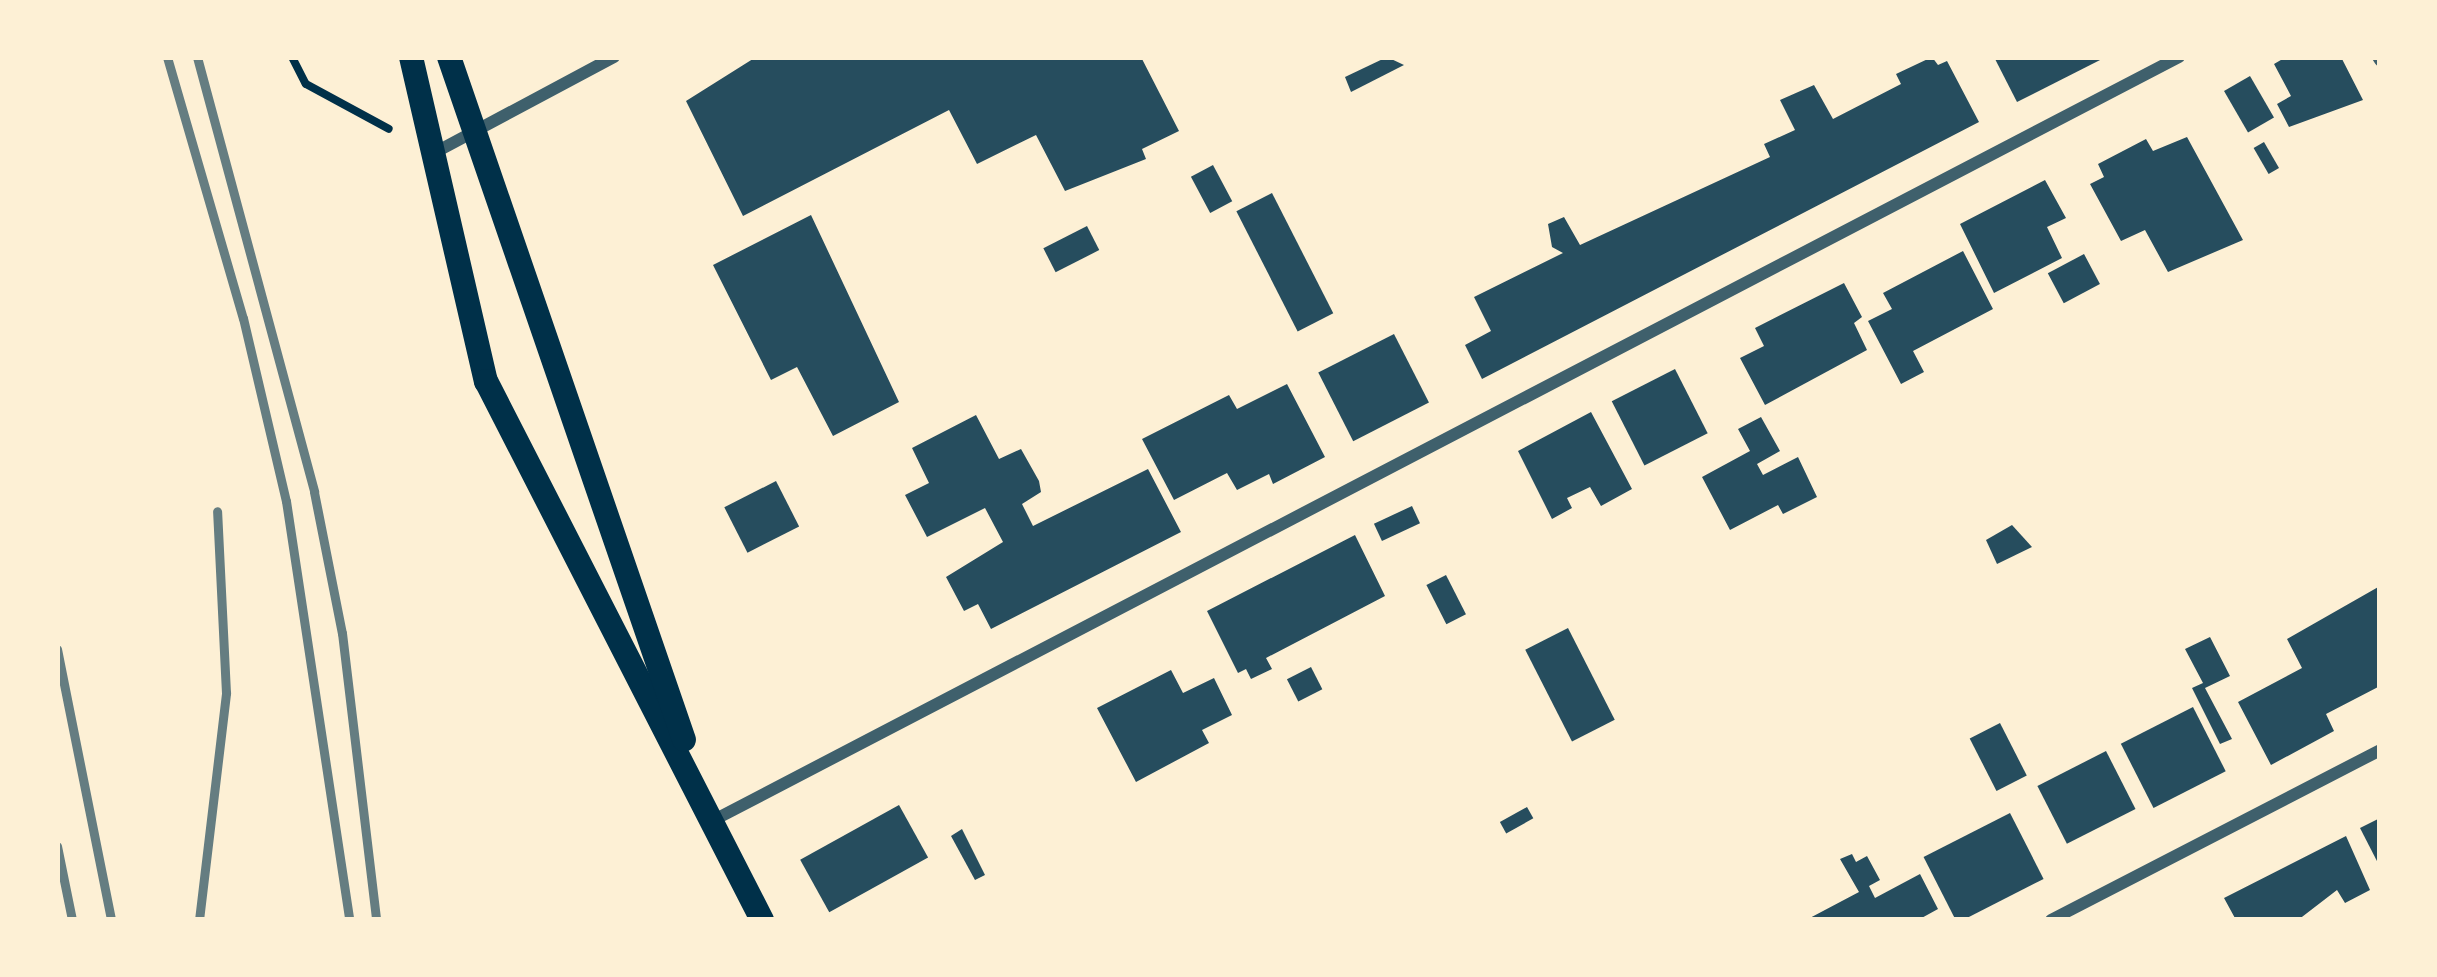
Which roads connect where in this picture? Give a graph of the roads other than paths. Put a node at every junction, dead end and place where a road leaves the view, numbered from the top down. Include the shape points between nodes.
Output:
1 (411, 57) edge
2 (449, 57) edge
3 (614, 57) edge
4 (2179, 57) edge
5 (479, 128) junction
6 (433, 154) junction
7 (2380, 750) edge
8 (712, 821) junction
9 (762, 920) edge
10 (2051, 920) edge

1 - 6 main road
2 - 5 main road
3 - 5 street
4 - 8 street
5 - 6 street
5 - 8 main road
6 - 8 main road via 486,381
7 - 10 street
8 - 9 main road

